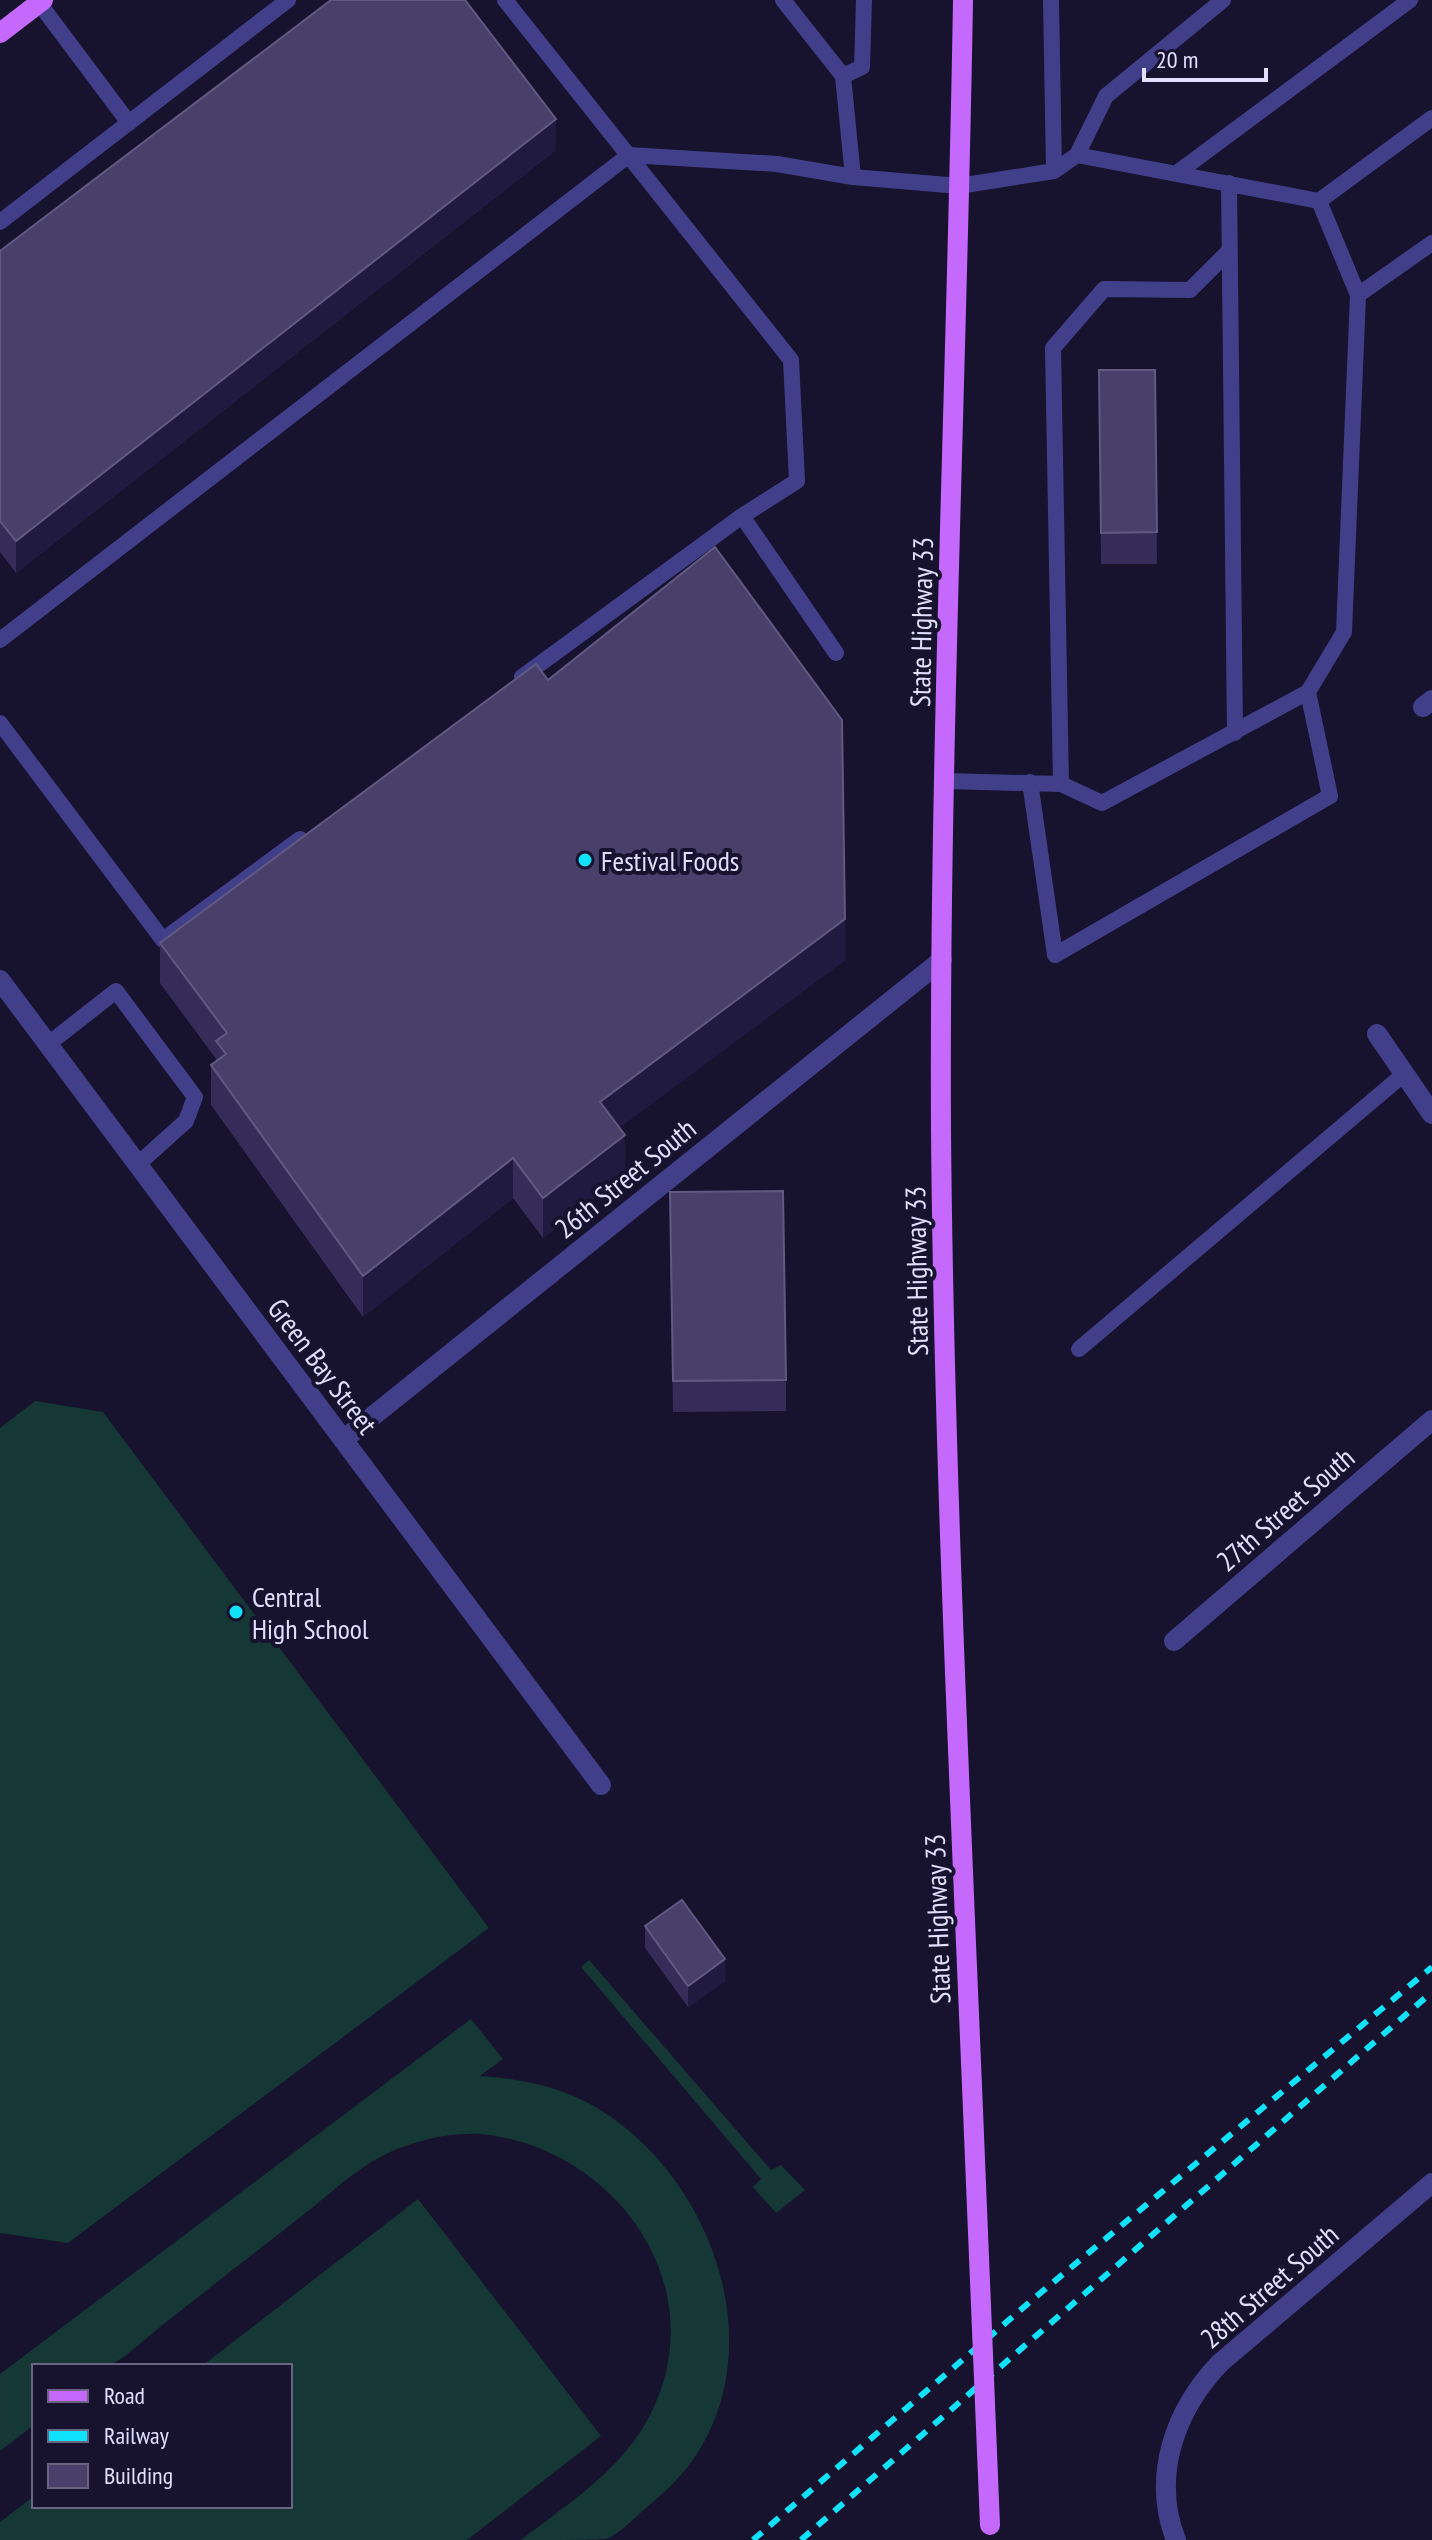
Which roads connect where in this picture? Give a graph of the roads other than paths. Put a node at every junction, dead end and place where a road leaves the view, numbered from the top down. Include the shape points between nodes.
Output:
1 (288, 0) edge
2 (505, 0) edge
3 (783, 0) edge
4 (864, 0) edge
5 (963, 0) edge
6 (1051, 0) edge
7 (1223, 0) edge
8 (1410, 0) edge
9 (39, 1) edge
10 (0, 33) edge
11 (843, 76) junction
12 (1432, 118) edge
13 (129, 123) junction
14 (629, 155) junction
15 (1077, 155) junction
16 (1054, 171) junction
17 (1177, 173) junction
18 (853, 177) junction
19 (1229, 183) junction
20 (959, 186) junction
21 (1319, 201) junction
22 (0, 222) edge
23 (1432, 243) edge
24 (1230, 250) junction
25 (1358, 295) junction
26 (742, 516) junction
27 (0, 640) edge
28 (836, 653) dead end
29 (506, 689) edge
30 (1308, 692) junction
31 (0, 723) edge
32 (1235, 733) junction
33 (946, 781) junction
34 (1030, 782) junction
35 (1061, 784) junction
36 (311, 831) edge
37 (942, 960) junction
38 (0, 980) edge
39 (1377, 1034) dead end
40 (47, 1045) junction
41 (1404, 1074) junction
42 (1432, 1114) edge
43 (137, 1165) junction
44 (1079, 1349) dead end
45 (1432, 1420) edge
46 (343, 1440) junction
47 (1174, 1641) dead end
48 (601, 1785) dead end
49 (1432, 2183) edge
50 (991, 2533) edge
51 (1176, 2540) edge

1 - 13 lane
2 - 14 lane
3 - 11 lane
4 - 11 lane via 862,67
5 - 20 main road, State Highway 33
6 - 16 lane
7 - 15 lane via 1106,96
8 - 17 lane
9 - 10 main road
9 - 13 lane
11 - 18 lane
12 - 21 lane
13 - 22 lane
14 - 18 lane via 777,164
14 - 26 lane via 791,360 797,481
14 - 27 lane
15 - 16 lane
15 - 17 lane
16 - 20 lane
17 - 19 lane
18 - 20 lane
19 - 21 lane
19 - 24 lane
20 - 33 main road, State Highway 33
21 - 25 lane
23 - 25 lane
24 - 32 lane
24 - 35 lane via 1190,290 1104,289 1053,348
25 - 30 lane via 1344,632
26 - 28 lane
26 - 29 lane
30 - 32 lane
30 - 34 lane via 1330,796 1055,955
31 - 36 lane via 163,940
32 - 35 lane via 1102,803
33 - 34 lane
33 - 37 main road, State Highway 33
34 - 35 lane
37 - 46 street, 26th Street South
37 - 50 main road, State Highway 33, bridge via 948,1485
38 - 40 street, Green Bay Street
39 - 41 street
40 - 43 street, Green Bay Street
40 - 43 lane via 116,991 195,1097 186,1121
41 - 42 street
41 - 44 lane
43 - 46 street, Green Bay Street
45 - 47 street, 27th Street South
46 - 48 street, Green Bay Street
49 - 51 street, 28th Street South via 1197,2387 1180,2415 1169,2451 1169,2508

